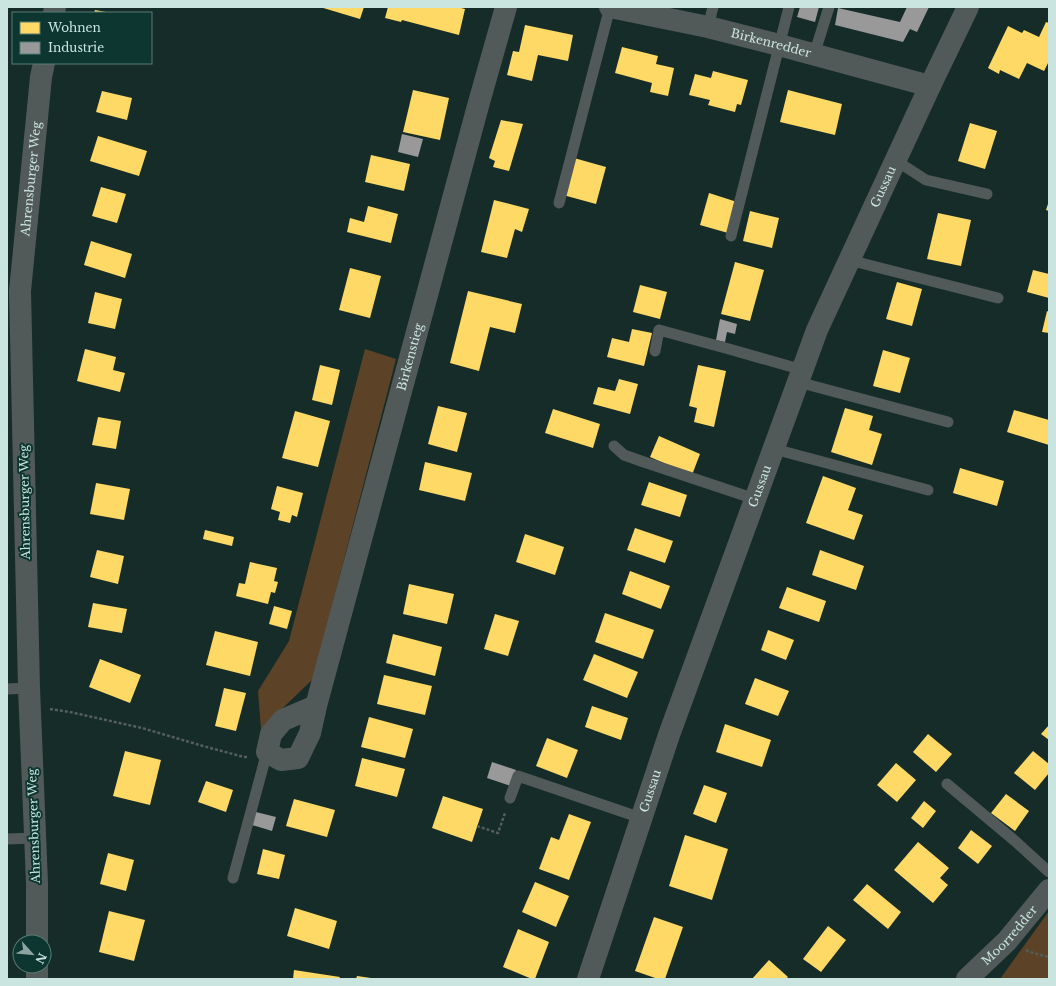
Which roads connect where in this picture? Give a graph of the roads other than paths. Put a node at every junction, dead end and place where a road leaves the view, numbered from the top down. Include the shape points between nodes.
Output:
1 (506, 7) edge
2 (610, 7) edge
3 (789, 7) edge
4 (829, 7) edge
5 (968, 7) edge
6 (710, 17) edge
7 (779, 45) junction
8 (814, 55) junction
9 (44, 64) edge
10 (930, 86) junction
11 (895, 160) junction
12 (987, 194) dead end
13 (559, 203) dead end
14 (731, 236) dead end
15 (849, 260) junction
16 (14, 289) edge
17 (998, 298) dead end
18 (655, 351) dead end
19 (800, 376) junction
20 (948, 422) dead end
21 (614, 446) dead end
22 (774, 449) junction
23 (928, 490) dead end
24 (755, 499) junction
25 (7, 689) edge
26 (30, 697) junction
27 (316, 706) junction
28 (267, 752) junction
29 (947, 784) dead end
30 (510, 798) road end
31 (641, 818) junction
32 (35, 838) junction
33 (7, 839) edge
34 (1049, 872) edge
35 (233, 878) dead end
36 (1049, 890) edge
37 (37, 934) edge
38 (588, 979) edge
39 (967, 979) edge

1 - 27 street, Birkenstieg
2 - 6 street, Birkenredder
2 - 13 lane
3 - 7 lane
4 - 8 lane
5 - 10 street, Gussau
6 - 7 street, Birkenredder
7 - 8 street, Birkenredder
7 - 14 lane
8 - 10 street, Birkenredder
9 - 16 street, Ahrensburger Weg
10 - 11 street, Gussau
11 - 12 lane via 926,180
11 - 15 street, Gussau
15 - 17 lane
15 - 19 street, Gussau via 817,330
16 - 26 street, Ahrensburger Weg
18 - 19 lane via 660,330 729,349
19 - 20 lane
19 - 22 street, Gussau
21 - 24 lane via 624,455 641,462
22 - 23 lane
22 - 24 street, Gussau
24 - 31 street, Gussau
25 - 26 lane
26 - 32 street, Ahrensburger Weg
27 - 28 street via 283,720 271,734
27 - 28 street, Birkenstieg via 310,733 298,758 281,760
28 - 35 lane
29 - 34 lane
30 - 31 lane via 518,776
31 - 38 street, Gussau
32 - 33 lane
32 - 37 street, Ahrensburger Weg
36 - 39 street, Moorredder via 1007,941

